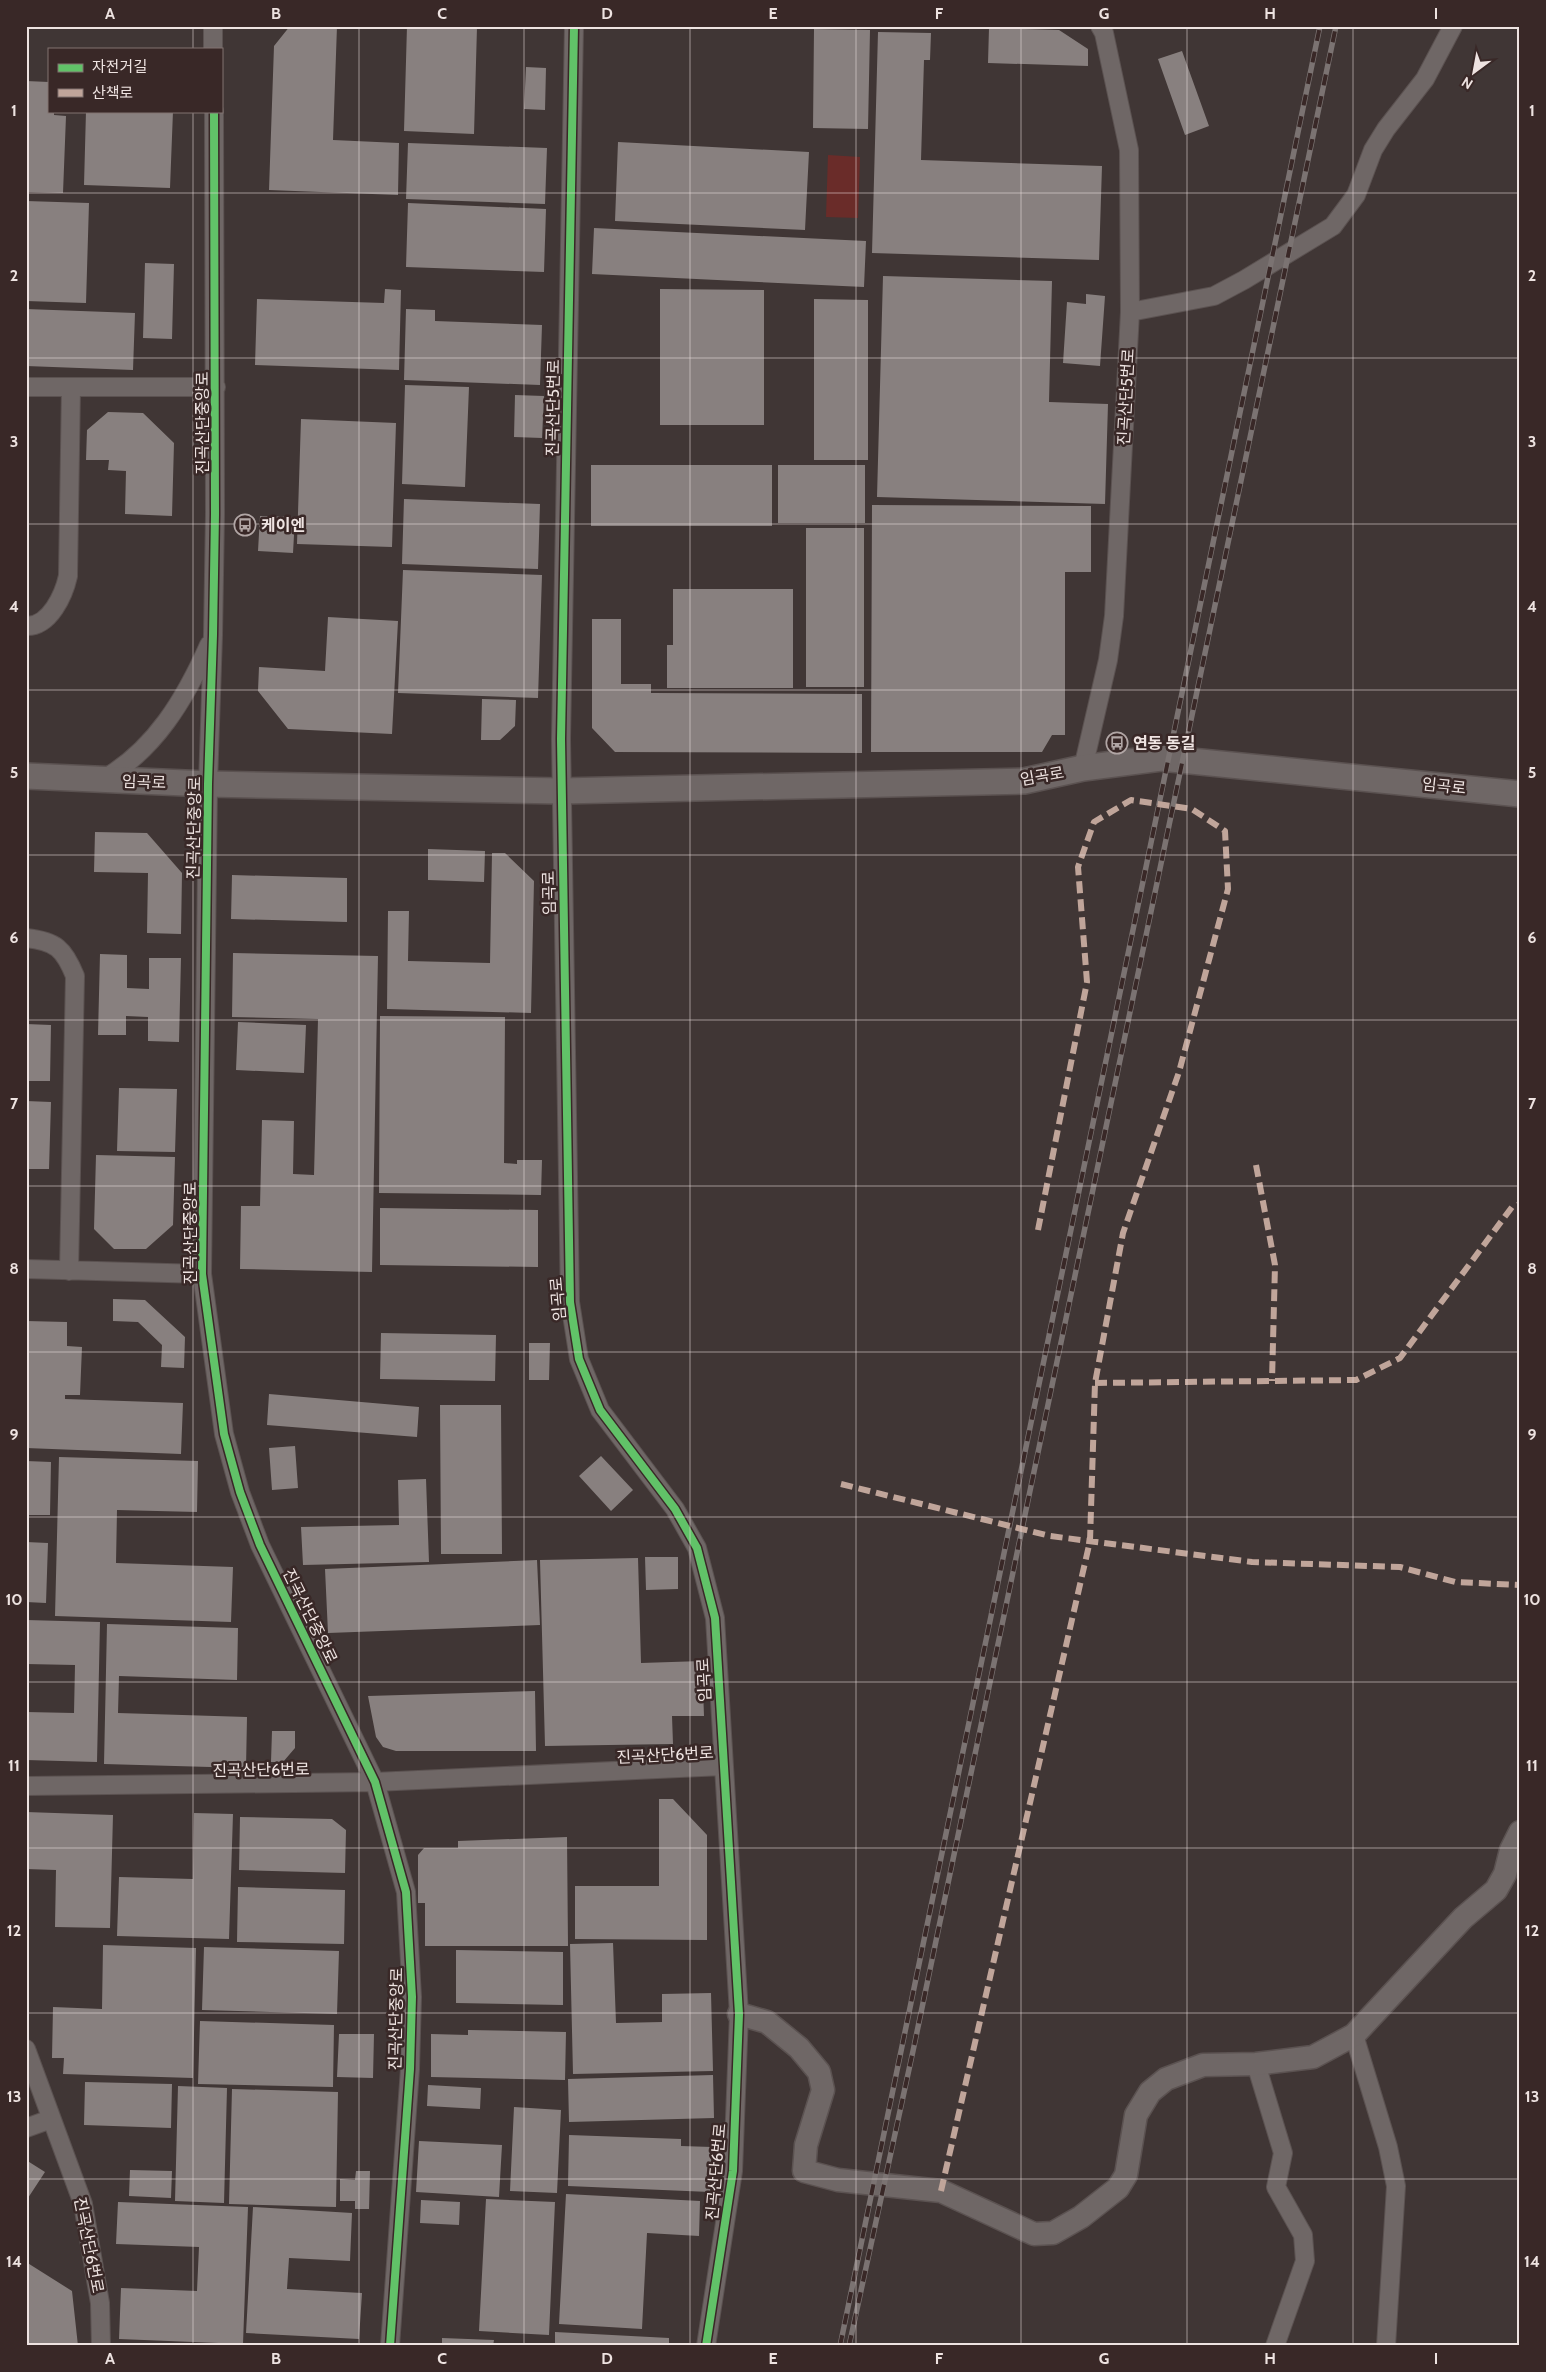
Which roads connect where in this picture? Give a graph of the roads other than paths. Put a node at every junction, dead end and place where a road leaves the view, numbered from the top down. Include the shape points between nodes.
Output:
1 (213, 26) edge
2 (574, 26) edge
3 (1100, 26) edge
4 (1454, 26) edge
5 (213, 48) edge
6 (214, 112) edge
7 (1130, 312) junction
8 (26, 387) edge
9 (71, 387) junction
10 (216, 387) junction
11 (26, 626) edge
12 (214, 635) junction
13 (1083, 768) junction
14 (26, 776) edge
15 (102, 780) junction
16 (208, 784) junction
17 (561, 791) junction
18 (1520, 794) edge
19 (26, 938) edge
20 (26, 1269) edge
21 (70, 1271) junction
22 (202, 1274) junction
23 (723, 1766) junction
24 (375, 1782) junction
25 (26, 1786) edge
26 (1520, 1832) edge
27 (739, 2014) junction
28 (1354, 2035) junction
29 (26, 2049) edge
30 (1256, 2064) junction
31 (51, 2119) junction
32 (26, 2128) edge
33 (101, 2346) edge
34 (390, 2346) edge
35 (706, 2346) edge
36 (1275, 2346) edge
37 (1386, 2346) edge

1 - 5 street
2 - 17 street, 진곡산단5번로
3 - 7 street, 진곡산단5번로 via 1118,90 1129,150
4 - 7 street via 1425,79 1373,150 1356,195 1333,226 1214,296
6 - 10 street, 진곡산단중앙로
7 - 13 street, 진곡산단5번로 via 1114,616 1108,660
8 - 9 street
9 - 10 street
9 - 11 street via 68,576 64,594 49,616
10 - 12 street, 진곡산단중앙로
12 - 15 street via 173,715 130,761
12 - 16 street, 진곡산단중앙로
13 - 17 main road, 임곡로 via 1024,781
13 - 18 main road, 임곡로 via 1161,758
14 - 15 main road, 임곡로
15 - 16 main road, 임곡로
16 - 17 main road, 임곡로
16 - 22 street, 진곡산단중앙로
17 - 23 street, 임곡로 via 570,1302 579,1359 600,1410 675,1509 696,1548 715,1618
19 - 21 street via 63,950 75,976
20 - 21 street
21 - 22 street
22 - 24 street, 진곡산단중앙로 via 224,1434 240,1492 260,1545
23 - 24 street, 진곡산단6번로
23 - 27 street, 진곡산단6번로
24 - 25 street, 진곡산단6번로
24 - 34 street, 진곡산단중앙로 via 406,1892 412,1997 410,2069
26 - 28 street via 1496,1890 1463,1918
27 - 30 street via 767,2022 799,2048 819,2072 823,2090 806,2145 804,2170 838,2180 941,2191 1034,2234 1053,2233 1118,2188 1126,2175 1136,2115 1150,2092 1166,2079 1203,2066
27 - 35 street, 진곡산단6번로 via 733,2171
28 - 30 street via 1313,2057
28 - 37 street via 1388,2147 1396,2186
29 - 31 street, 진곡산단6번로
30 - 36 street via 1283,2153 1276,2187 1303,2234 1305,2261
31 - 32 street
31 - 33 street, 진곡산단6번로 via 83,2204 100,2303

